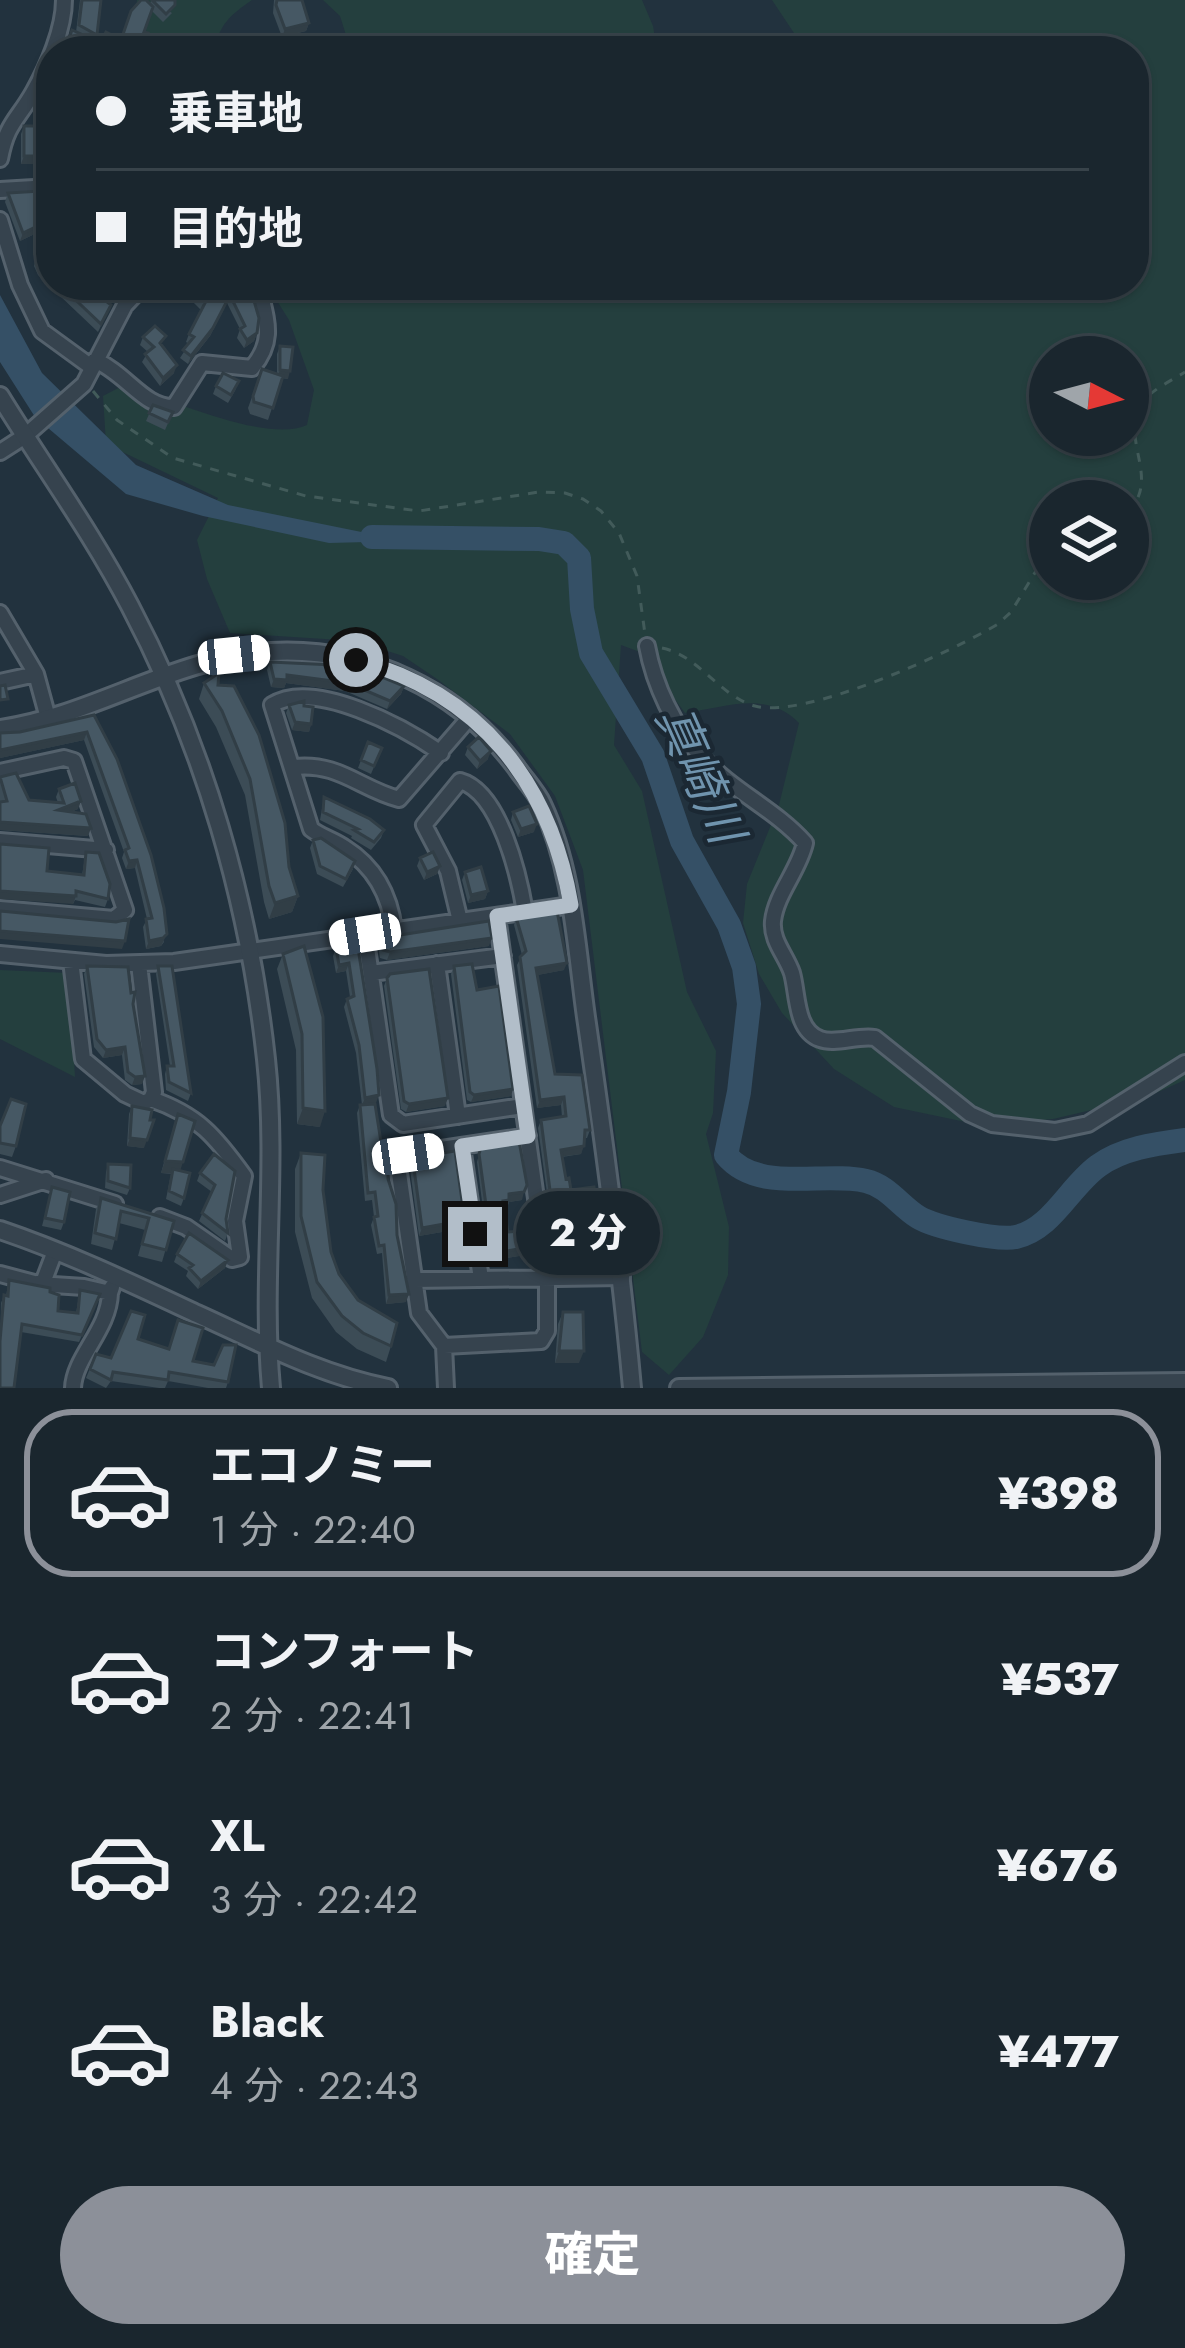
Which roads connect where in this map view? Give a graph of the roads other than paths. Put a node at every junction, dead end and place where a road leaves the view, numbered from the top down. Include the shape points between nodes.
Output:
1 (64, 0) edge
2 (56, 36) edge
3 (36, 88) edge
4 (0, 159) edge
5 (36, 188) edge
6 (0, 190) edge
7 (0, 220) edge
8 (130, 300) edge
9 (261, 300) edge
10 (93, 363) junction
11 (0, 396) edge
12 (25, 436) junction
13 (0, 452) edge
14 (0, 613) edge
15 (646, 646) road end
16 (36, 674) junction
17 (164, 677) junction
18 (0, 682) edge
19 (470, 717) junction
20 (48, 718) junction
21 (0, 729) edge
22 (441, 752) junction
23 (294, 767) junction
24 (0, 772) edge
25 (0, 841) edge
26 (106, 850) junction
27 (571, 905) junction
28 (0, 909) edge
29 (526, 912) junction
30 (497, 916) junction
31 (460, 921) junction
32 (394, 930) junction
33 (365, 934) junction
34 (251, 952) junction
35 (0, 955) edge
36 (503, 956) junction
37 (71, 961) junction
38 (139, 964) junction
39 (437, 964) junction
40 (371, 973) junction
41 (1185, 1063) edge
42 (152, 1100) junction
43 (524, 1106) junction
44 (458, 1116) junction
45 (528, 1136) junction
46 (462, 1146) junction
47 (0, 1168) edge
48 (46, 1180) junction
49 (0, 1195) edge
50 (124, 1208) edge
51 (144, 1213) edge
52 (0, 1230) edge
53 (55, 1251) junction
54 (0, 1274) edge
55 (622, 1276) junction
56 (547, 1278) junction
57 (481, 1279) junction
58 (414, 1280) junction
59 (38, 1284) junction
60 (113, 1285) junction
61 (444, 1346) junction
62 (267, 1348) junction
63 (1185, 1382) edge
64 (1102, 1386) edge
65 (74, 1388) edge
66 (271, 1388) edge
67 (388, 1388) edge
68 (446, 1388) edge
69 (632, 1388) edge
70 (680, 1388) edge

1 - 2 street
3 - 4 street via 7,130
5 - 6 street
7 - 10 street via 43,332
8 - 10 street
9 - 10 street via 268,342 252,368 202,363 174,406 146,401 135,385
10 - 12 street via 84,384
11 - 12 street
12 - 13 street
12 - 17 street via 129,604
14 - 16 street
15 - 41 street via 653,678 701,757 805,843 776,907 774,936 813,1036 874,1038 970,1114 1055,1130 1088,1124
16 - 18 street
16 - 20 street
17 - 19 street via 234,655 332,653 433,689
17 - 20 street
17 - 34 street via 226,843
19 - 22 street
19 - 27 street via 541,801
20 - 21 street
22 - 23 street via 399,799 348,775
22 - 23 street via 359,710 278,700 272,713
23 - 32 street via 312,832 372,872
24 - 26 street via 74,760
25 - 26 street
26 - 28 street via 125,910 114,919
27 - 29 street
27 - 55 street
29 - 30 street
29 - 31 street via 504,834 478,793 460,781 424,825
30 - 31 street
30 - 36 street
31 - 32 street
32 - 33 street
33 - 34 street
33 - 40 street
34 - 38 street
34 - 62 street via 272,1171
35 - 37 street
36 - 39 street
36 - 43 street
37 - 38 street
37 - 42 street via 83,1059 130,1098
38 - 42 street
39 - 40 street
39 - 44 street
40 - 44 street via 391,1115 403,1124
42 - 51 street via 191,1115 242,1172 240,1257
43 - 44 street
43 - 45 street
45 - 46 street
45 - 56 street
46 - 57 street
46 - 58 street via 408,1154 398,1166
47 - 48 street
48 - 49 street
48 - 50 street
52 - 53 street
53 - 59 street
53 - 60 street
54 - 59 street
55 - 56 street
55 - 69 street
56 - 57 street
56 - 61 street via 541,1341
57 - 58 street
58 - 61 street via 421,1319
59 - 60 street
60 - 62 street
60 - 65 street
61 - 68 street
62 - 66 street
62 - 67 street
63 - 64 street
64 - 70 street

